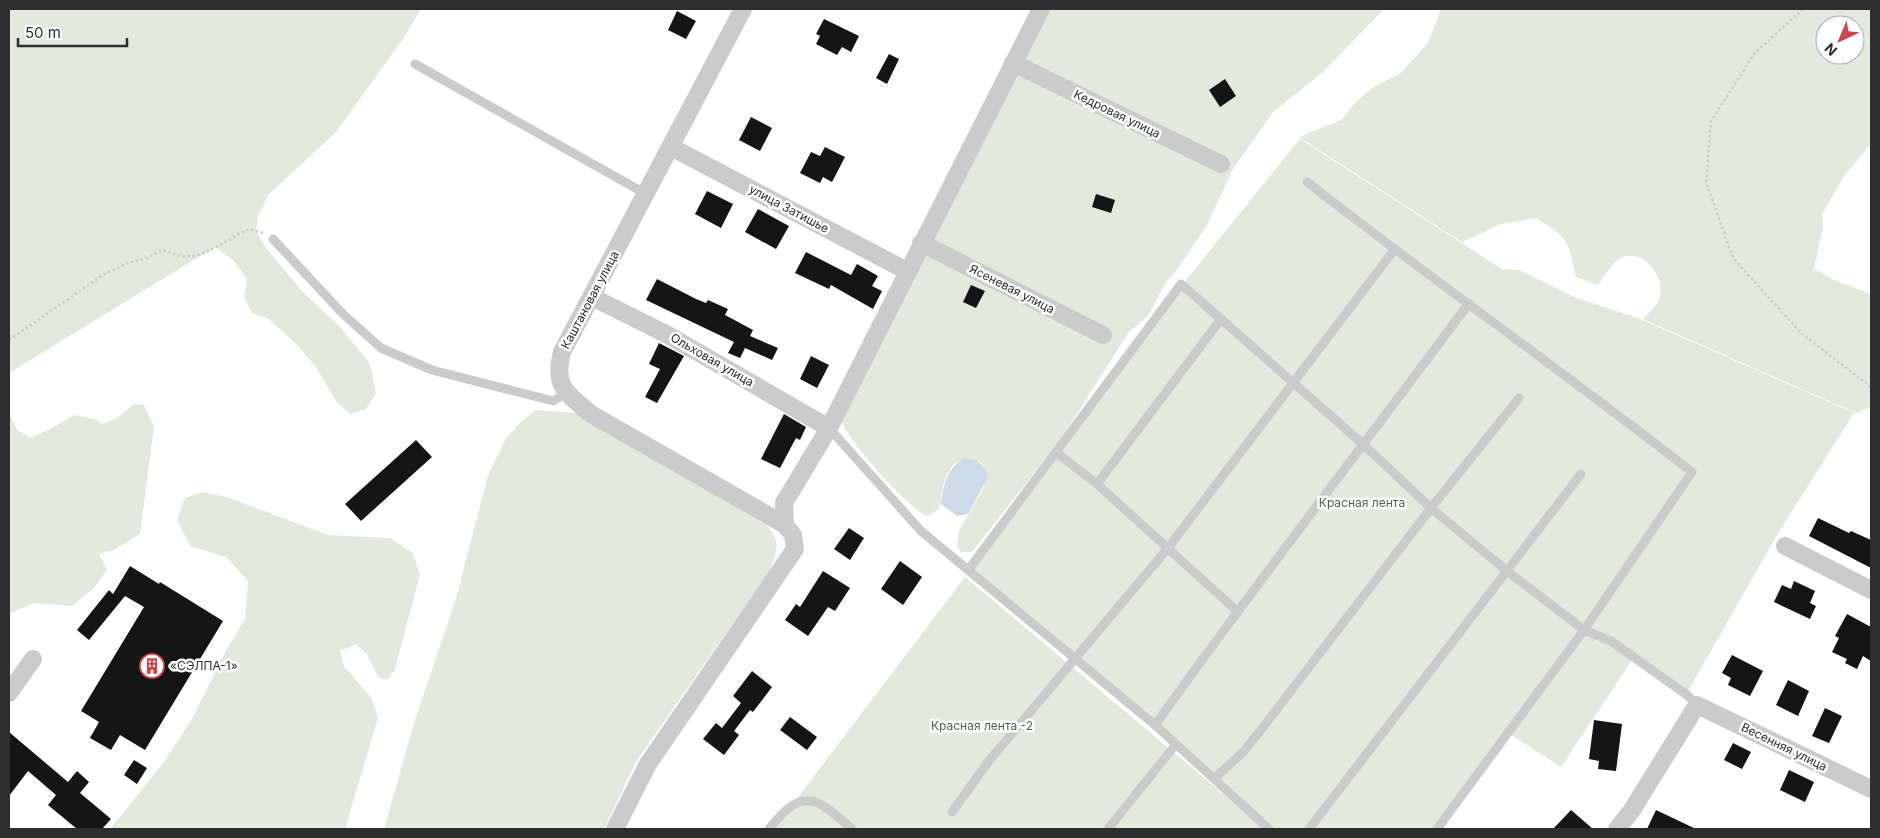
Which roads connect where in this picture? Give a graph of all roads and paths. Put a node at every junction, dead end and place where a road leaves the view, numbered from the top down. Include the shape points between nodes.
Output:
1 (743, 9) edge
2 (1041, 9) edge
3 (1803, 9) edge
4 (1013, 63) junction
5 (415, 64) dead end
6 (671, 147) junction
7 (1222, 164) dead end
8 (1308, 182) dead end
9 (646, 194) junction
10 (273, 239) joint
11 (921, 243) junction
12 (1394, 250) junction
13 (907, 271) junction
14 (592, 297) junction
15 (1469, 303) junction
16 (1221, 319) junction
17 (1103, 336) dead end
18 (9, 340) edge
19 (1292, 382) junction
20 (1871, 386) edge
21 (566, 393) junction
22 (1519, 398) dead end
23 (829, 428) junction
24 (1364, 445) junction
25 (1057, 453) junction
26 (1581, 474) dead end
27 (1097, 484) junction
28 (1431, 508) junction
29 (784, 525) junction
30 (1785, 546) dead end
31 (1168, 548) junction
32 (969, 569) junction
33 (1507, 571) junction
34 (1871, 590) edge
35 (1237, 611) junction
36 (1584, 630) junction
37 (1076, 658) junction
38 (33, 659) dead end
39 (9, 693) edge
40 (1697, 705) junction
41 (1156, 725) junction
42 (1176, 744) junction
43 (1214, 779) junction
44 (1871, 789) edge
45 (952, 812) dead end
46 (615, 829) edge
47 (769, 829) edge
48 (852, 829) edge
49 (1108, 829) edge
50 (1269, 829) edge
51 (1309, 829) edge
52 (1437, 829) edge
53 (1617, 829) edge

1 - 6 street, Каштановая улица
2 - 4 street
3 - 20 path via 1754,54 1710,121 1706,182 1733,258 1801,333
4 - 7 street, Кедровая улица
4 - 11 street
5 - 9 lane
6 - 9 street, Каштановая улица
6 - 13 street, улица Затишье
8 - 12 lane
9 - 14 street, Каштановая улица
10 - 18 path via 249,229 200,256 181,256 162,250 136,263 128,263 103,275
10 - 21 lane via 343,314 381,348 432,370 553,401
11 - 13 street
11 - 17 street, Ясеневая улица
12 - 15 lane
12 - 19 lane
13 - 23 street
14 - 21 street, Каштановая улица via 562,352 558,369 560,383
14 - 23 street, Ольховая улица via 668,335
15 - 24 lane
15 - 36 lane via 1692,472
16 - 19 lane
16 - 25 lane via 1181,284
16 - 27 lane
19 - 24 lane
19 - 31 lane
21 - 29 street via 591,414
22 - 28 lane
23 - 29 street via 784,503
23 - 32 lane via 921,531
24 - 28 lane
24 - 35 lane
25 - 27 lane
25 - 32 lane
26 - 33 lane
27 - 31 lane
28 - 33 lane
28 - 43 lane via 1244,751
29 - 46 street via 793,535 796,548 648,764
30 - 34 street
31 - 35 lane
31 - 37 lane
32 - 37 lane
33 - 36 lane
33 - 51 lane
35 - 41 lane
36 - 40 lane via 1611,641 1687,694
36 - 52 lane
37 - 41 lane
37 - 45 lane via 988,762
38 - 39 street
40 - 44 street, Весенняя улица
40 - 53 street
41 - 42 lane
42 - 43 lane
42 - 49 lane
43 - 50 lane
47 - 48 lane via 800,801 812,800 827,806

